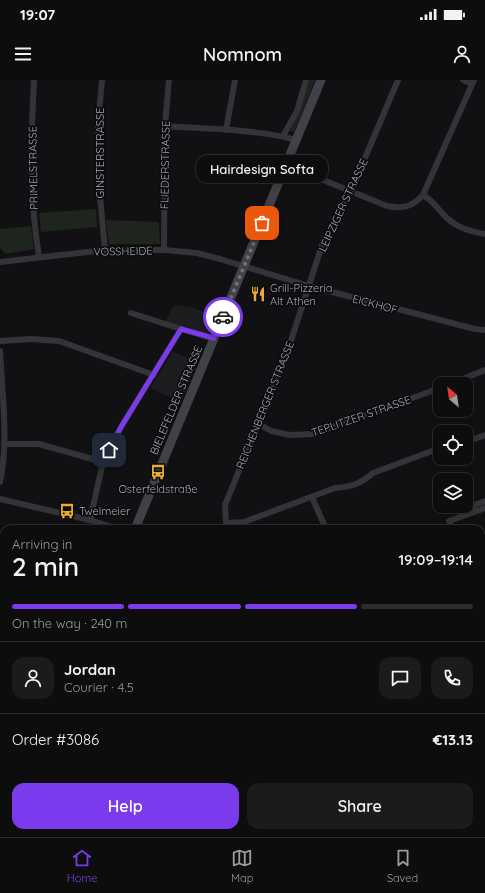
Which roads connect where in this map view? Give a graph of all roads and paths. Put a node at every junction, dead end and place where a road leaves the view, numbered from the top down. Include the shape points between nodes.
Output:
1 (34, 80) edge
2 (102, 80) edge
3 (169, 80) edge
4 (235, 80) edge
5 (306, 80) edge
6 (321, 80) edge
7 (398, 80) edge
8 (463, 80) edge
9 (473, 82) edge
10 (165, 126) junction
11 (226, 130) junction
12 (284, 136) junction
13 (296, 140) junction
14 (286, 165) junction
15 (351, 191) junction
16 (423, 195) junction
17 (485, 234) edge
18 (105, 250) junction
19 (164, 250) junction
20 (39, 256) junction
21 (0, 262) edge
22 (244, 266) junction
23 (309, 286) junction
24 (131, 313) dead end
25 (181, 329) junction
26 (485, 330) edge
27 (214, 338) junction
28 (0, 341) edge
29 (0, 351) edge
30 (485, 370) edge
31 (154, 375) junction
32 (468, 377) edge
33 (433, 391) edge
34 (259, 424) junction
35 (485, 435) edge
36 (473, 439) edge
37 (4, 444) junction
38 (433, 451) edge
39 (103, 462) junction
40 (0, 482) edge
41 (312, 497) junction
42 (0, 499) edge
43 (485, 501) edge
44 (473, 508) edge
45 (485, 508) edge
46 (473, 512) edge
47 (471, 513) edge
48 (90, 520) junction
49 (226, 522) junction
50 (106, 525) edge
51 (137, 525) edge
52 (224, 525) edge
53 (324, 525) edge
54 (450, 525) edge

1 - 20 street, PRIMELSTRASSE via 32,206
2 - 18 street, GINSTERSTRASSE via 98,125 98,175
3 - 10 street, FLIEDERSTRASSE
4 - 11 street
5 - 12 street via 297,111
6 - 13 main road, BIELEFELDER STRASSE
7 - 15 street, LEIPZIGER STRASSE
8 - 9 street
9 - 16 street
10 - 11 street
10 - 19 street, FLIEDERSTRASSE
11 - 12 street
12 - 13 street
13 - 14 main road, BIELEFELDER STRASSE
14 - 15 street
14 - 22 main road, BIELEFELDER STRASSE
15 - 16 street via 387,206 400,208
15 - 23 street, LEIPZIGER STRASSE via 324,239
16 - 17 street via 448,219 462,228
18 - 19 street, VOSSHEIDE
18 - 20 street, VOSSHEIDE
19 - 22 street, VOSSHEIDE via 197,253
20 - 21 street, VOSSHEIDE
22 - 23 street, EICKHOF
22 - 27 main road, BIELEFELDER STRASSE
23 - 26 street, EICKHOF via 430,319
23 - 34 street, REICHENBERGER STRASSE via 287,353
24 - 25 street
25 - 27 street
25 - 31 street
27 - 51 main road, BIELEFELDER STRASSE
28 - 31 street via 59,341
29 - 37 street
30 - 32 street
31 - 39 street via 121,427
33 - 34 street, TEPLITZER STRASSE via 313,434 290,435 271,431
34 - 49 street, REICHENBERGER STRASSE via 225,504
35 - 36 street
37 - 39 street via 39,444
37 - 40 street
38 - 41 street via 373,474 350,487 335,488
39 - 48 street
41 - 49 street via 244,522
41 - 53 street
42 - 48 street
43 - 44 street
45 - 46 street
47 - 54 street via 449,521
48 - 50 street
49 - 52 street

